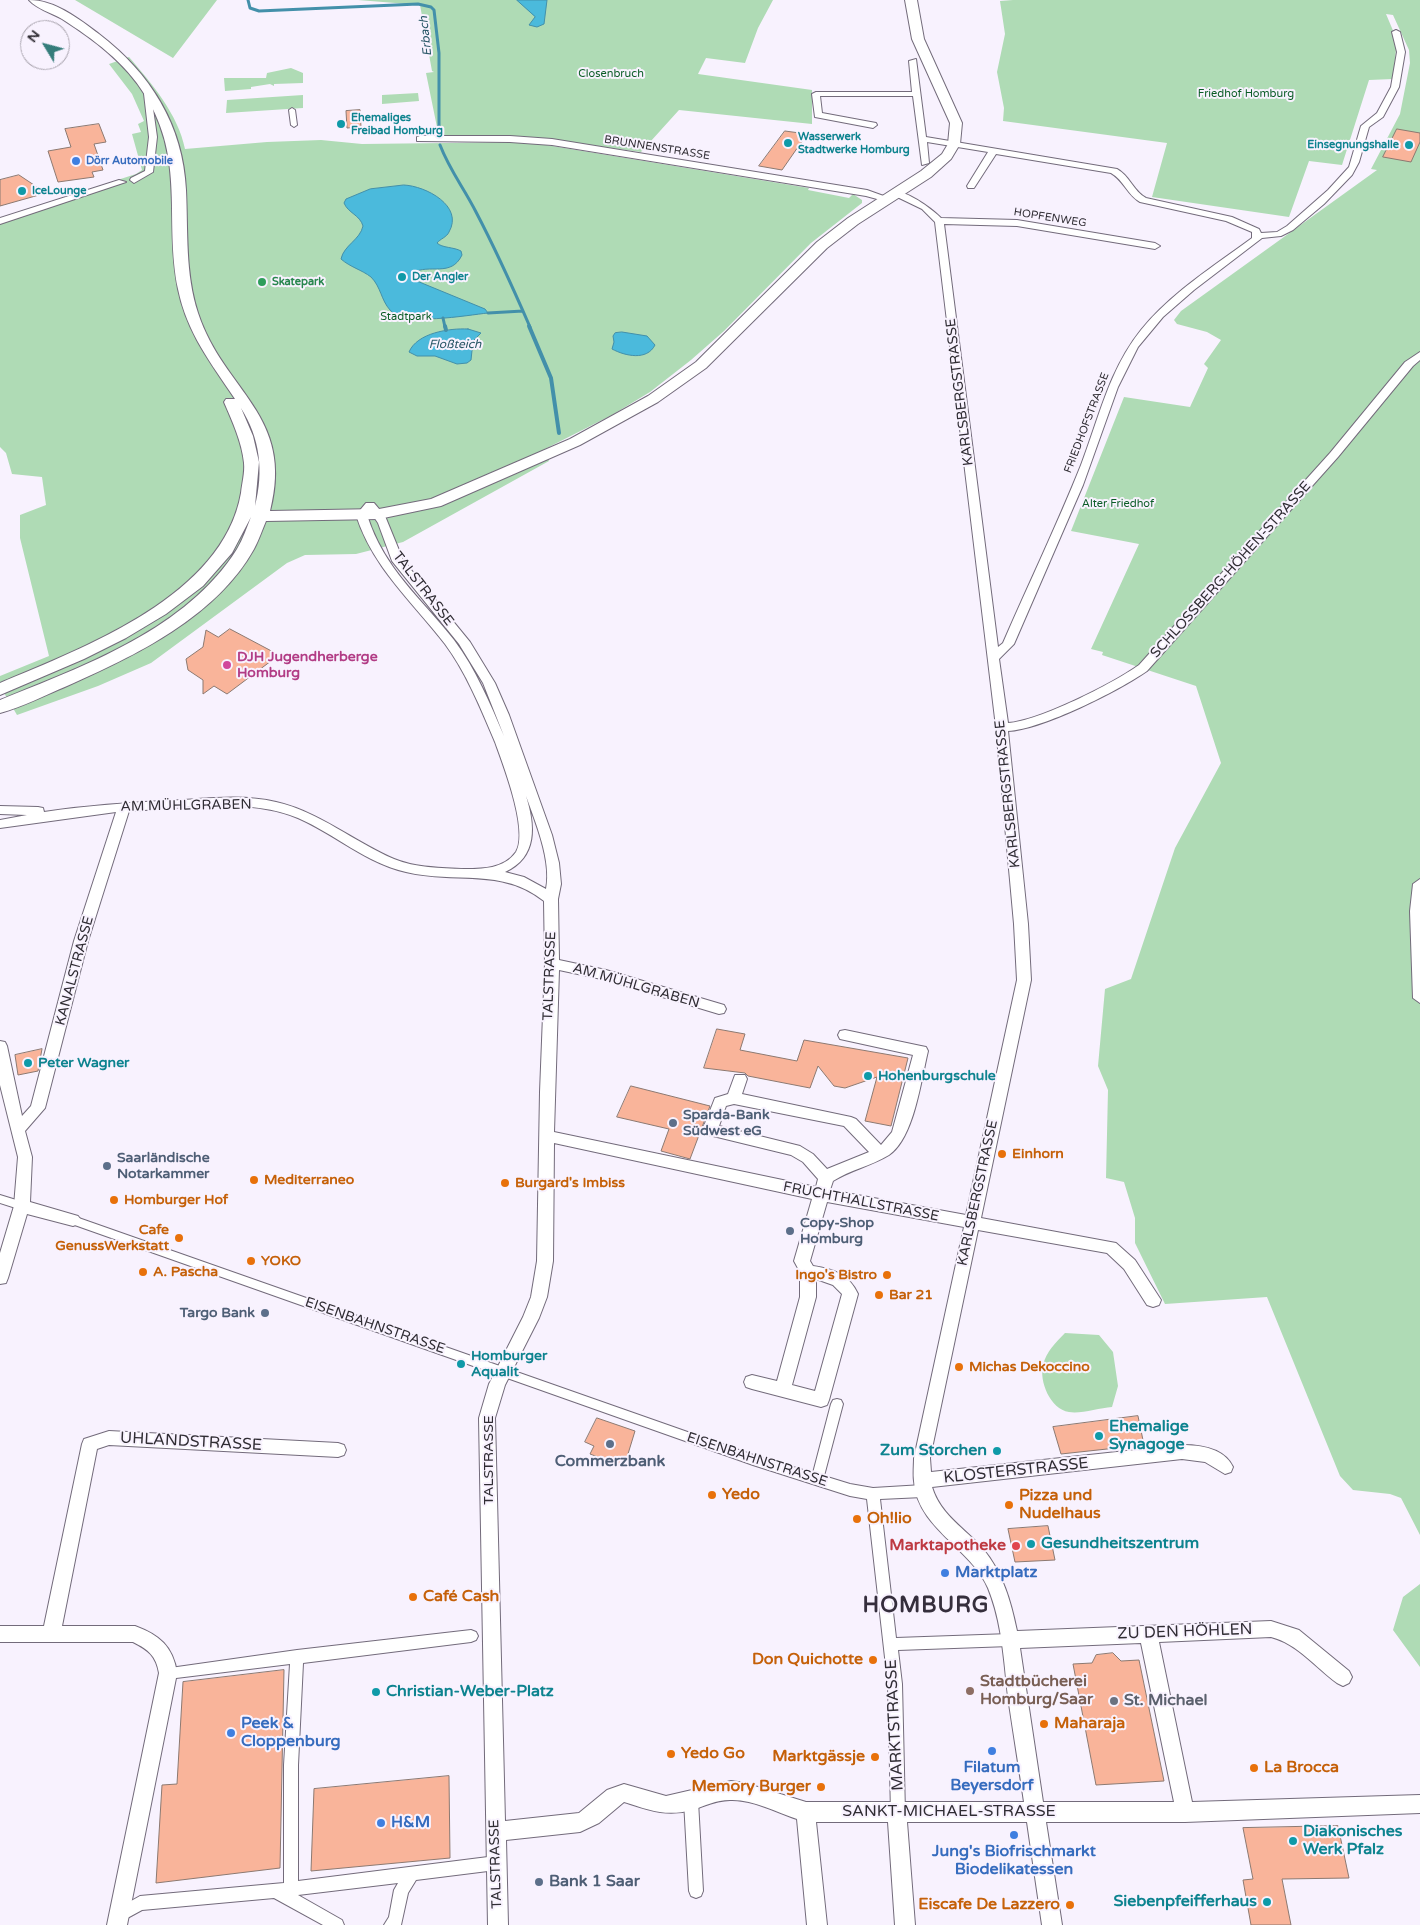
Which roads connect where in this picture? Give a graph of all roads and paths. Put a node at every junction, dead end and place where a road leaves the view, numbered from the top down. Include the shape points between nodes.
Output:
1 (35, 0) edge
2 (911, 0) edge
3 (1396, 32) dead end
4 (913, 61) dead end
5 (916, 76) junction
6 (933, 76) junction
7 (146, 87) junction
8 (918, 94) junction
9 (292, 110) dead end
10 (873, 125) dead end
11 (294, 126) dead end
12 (420, 139) dead end
13 (923, 139) junction
14 (954, 144) junction
15 (993, 151) junction
16 (925, 163) dead end
17 (971, 186) dead end
18 (891, 196) junction
19 (0, 221) edge
20 (940, 221) junction
21 (1257, 236) junction
22 (1155, 246) dead end
23 (1420, 355) edge
24 (257, 509) junction
25 (370, 511) junction
26 (993, 659) junction
27 (0, 689) edge
28 (0, 707) edge
29 (1002, 727) junction
30 (124, 807) junction
31 (0, 810) edge
32 (69, 812) junction
33 (0, 824) edge
34 (488, 874) junction
35 (1420, 884) edge
36 (551, 899) junction
37 (1418, 912) edge
38 (1418, 950) edge
39 (552, 964) junction
40 (1420, 998) edge
41 (719, 1009) dead end
42 (845, 1035) dead end
43 (0, 1046) edge
44 (740, 1078) dead end
45 (734, 1098) junction
46 (18, 1129) junction
47 (546, 1136) junction
48 (879, 1153) junction
49 (826, 1178) junction
50 (821, 1195) junction
51 (0, 1199) edge
52 (22, 1206) junction
53 (72, 1220) joint
54 (972, 1223) junction
55 (808, 1272) junction
56 (0, 1278) edge
57 (1152, 1300) dead end
58 (503, 1371) junction
59 (752, 1382) dead end
60 (783, 1390) junction
61 (837, 1404) dead end
62 (338, 1450) dead end
63 (1225, 1467) dead end
64 (817, 1480) junction
65 (922, 1486) junction
66 (872, 1494) junction
67 (1148, 1633) junction
68 (0, 1634) edge
69 (51, 1634) junction
70 (471, 1636) dead end
71 (1010, 1640) junction
72 (890, 1644) junction
73 (297, 1656) junction
74 (168, 1673) junction
75 (1343, 1677) dead end
76 (691, 1801) junction
77 (1420, 1804) edge
78 (1034, 1811) junction
79 (806, 1812) junction
80 (1185, 1812) junction
81 (898, 1813) junction
82 (496, 1832) junction
83 (496, 1863) junction
84 (413, 1873) junction
85 (291, 1889) junction
86 (276, 1891) junction
87 (696, 1891) dead end
88 (118, 1920) edge
89 (337, 1925) edge
90 (391, 1925) edge
91 (498, 1925) edge
92 (817, 1925) edge
93 (905, 1925) edge
94 (1052, 1925) edge

1 - 7 main road via 106,44
2 - 6 main road via 915,30
3 - 21 street via 1401,41 1402,61 1397,80 1379,115 1364,127 1356,159 1348,174 1337,188 1283,233
4 - 5 street
5 - 6 street
5 - 8 street
6 - 14 main road via 956,123
7 - 19 street via 153,137 149,172 134,180 142,184 138,188 110,190
7 - 24 main road via 164,115 178,168 182,271 190,308 243,428 249,448
8 - 10 street via 816,94 818,115
8 - 13 street
9 - 11 street
12 - 18 street, BRUNNENSTRASSE via 552,142
13 - 14 street
13 - 16 street
14 - 15 street
14 - 18 main road via 941,162
15 - 17 street
15 - 21 street via 1114,171 1121,174 1133,194 1140,199 1235,219 1256,231
18 - 20 street via 925,207
18 - 25 main road via 816,251 701,365 653,399 547,456 435,503
20 - 22 street, HOPFENWEG via 1017,223
20 - 26 street, KARLSBERGSTRASSE
21 - 26 street, FRIEDHOFSTRASSE via 1258,239 1200,281 1133,347 1008,644
23 - 29 street, SCHLOSSBERG-HÖHEN-STRASSE via 1143,668 1054,714 1023,726
24 - 25 main road
24 - 27 main road via 225,550 190,588 167,607 100,646
24 - 28 main road via 250,543 220,580 178,619 115,658
25 - 34 street, TALSTRASSE via 372,549 451,645 491,715 509,764 523,813 525,844 517,860
25 - 36 street, TALSTRASSE via 398,561 464,642 489,683 546,835 554,884
26 - 29 street, KARLSBERGSTRASSE
29 - 54 street, KARLSBERGSTRASSE via 1022,924 1024,980
30 - 32 street, AM MÜHLGRABEN
30 - 34 street, AM MÜHLGRABEN via 241,802 265,805 305,816 389,862 408,868 438,873
30 - 46 street, KANALSTRASSE via 81,941 38,1108
31 - 32 street, AM MÜHLGRABEN
32 - 33 street, AM MÜHLGRABEN
34 - 36 street, AM MÜHLGRABEN via 523,879
35 - 37 street
36 - 39 street, TALSTRASSE
37 - 38 street
38 - 40 street
39 - 41 street, AM MÜHLGRABEN via 606,975
39 - 47 street, TALSTRASSE
42 - 48 street via 921,1051 899,1134 894,1143
43 - 46 street
44 - 45 street
45 - 48 street via 846,1121
45 - 49 street via 720,1102 711,1126 714,1131 795,1150 808,1158
46 - 52 street via 25,1157
47 - 50 street, FRUCHTHALLSTRASSE
47 - 58 street, TALSTRASSE via 545,1261 539,1297 532,1318
48 - 49 street
49 - 50 street
50 - 54 street, FRUCHTHALLSTRASSE
50 - 55 street via 802,1261
51 - 52 street, EISENBAHNSTRASSE
52 - 53 street, EISENBAHNSTRASSE
52 - 56 street
53 - 58 street, EISENBAHNSTRASSE
54 - 57 street, FRUCHTHALLSTRASSE via 1111,1247 1131,1265
54 - 65 street, KARLSBERGSTRASSE via 922,1458
55 - 60 street via 808,1297
55 - 60 street via 838,1279 847,1286 850,1294 821,1400
58 - 64 street, EISENBAHNSTRASSE
58 - 82 street, TALSTRASSE via 487,1418
59 - 60 street
61 - 64 street
62 - 69 street, UHLANDSTRASSE via 109,1438 90,1444
63 - 65 street, KLOSTERSTRASSE via 1217,1458 1201,1452 1182,1452
64 - 66 street, EISENBAHNSTRASSE
65 - 66 street, EISENBAHNSTRASSE
65 - 71 street via 934,1514 970,1545 987,1566 998,1591
66 - 72 street, MARKTSTRASSE
67 - 71 street, ZU DEN HÖHLEN
67 - 75 street, ZU DEN HÖHLEN via 1282,1630 1304,1642 1320,1660
67 - 80 street
68 - 69 street
69 - 74 street via 135,1634 166,1655
70 - 73 street
71 - 72 street, MARKTSTRASSE
71 - 78 street
72 - 81 street, MARKTSTRASSE via 895,1684
73 - 74 street
73 - 85 street via 291,1765
74 - 88 street
76 - 79 street, SANKT-MICHAEL-STRASSE via 720,1790 730,1790
76 - 82 street, SANKT-MICHAEL-STRASSE via 666,1805 624,1793 580,1822
76 - 87 street
77 - 80 street, SANKT-MICHAEL-STRASSE
78 - 80 street, SANKT-MICHAEL-STRASSE
78 - 81 street, SANKT-MICHAEL-STRASSE
78 - 94 street
79 - 81 street, SANKT-MICHAEL-STRASSE
79 - 92 street
81 - 93 street, MARKTSTRASSE
82 - 83 street, TALSTRASSE
83 - 84 street
83 - 91 street, TALSTRASSE
84 - 85 street
84 - 90 street via 401,1890 395,1921
85 - 86 street
86 - 88 street via 140,1903
86 - 89 street

